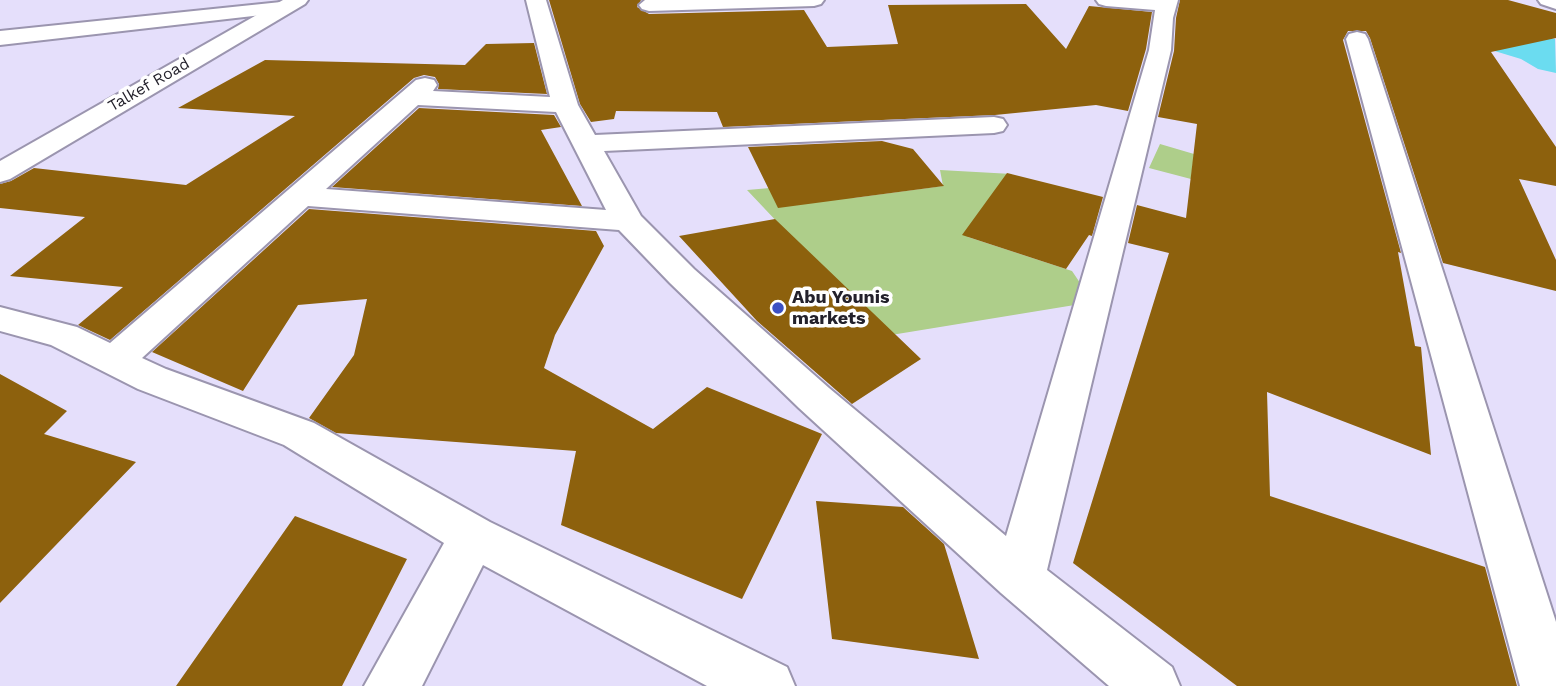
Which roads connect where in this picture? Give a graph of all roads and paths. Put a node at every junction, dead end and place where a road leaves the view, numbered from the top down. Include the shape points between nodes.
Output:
1 (536, 0) edge
2 (814, 0) edge
3 (1107, 0) edge
4 (1548, 0) edge
5 (1167, 2) edge
6 (1556, 3) edge
7 (290, 4) edge
8 (649, 5) dead end
9 (0, 38) edge
10 (1357, 39) dead end
11 (565, 106) junction
12 (994, 125) dead end
13 (586, 144) junction
14 (0, 173) edge
15 (300, 196) junction
16 (628, 221) junction
17 (0, 319) edge
18 (114, 360) junction
19 (473, 536) junction
20 (1019, 578) junction
21 (392, 686) edge
22 (767, 686) edge
23 (1152, 686) edge
24 (1548, 686) edge

1 - 11 main road
2 - 8 main road
3 - 5 main road
4 - 6 main road
5 - 20 main road via 1160,50
7 - 9 main road
7 - 14 main road, Talkef Road
10 - 24 main road
11 - 13 main road
11 - 15 main road via 418,91
12 - 13 main road
13 - 16 main road
15 - 16 main road
15 - 18 main road
16 - 20 main road via 814,398
17 - 18 main road via 64,336
18 - 19 main road via 152,379 299,434
19 - 21 main road
19 - 22 main road
20 - 23 main road

